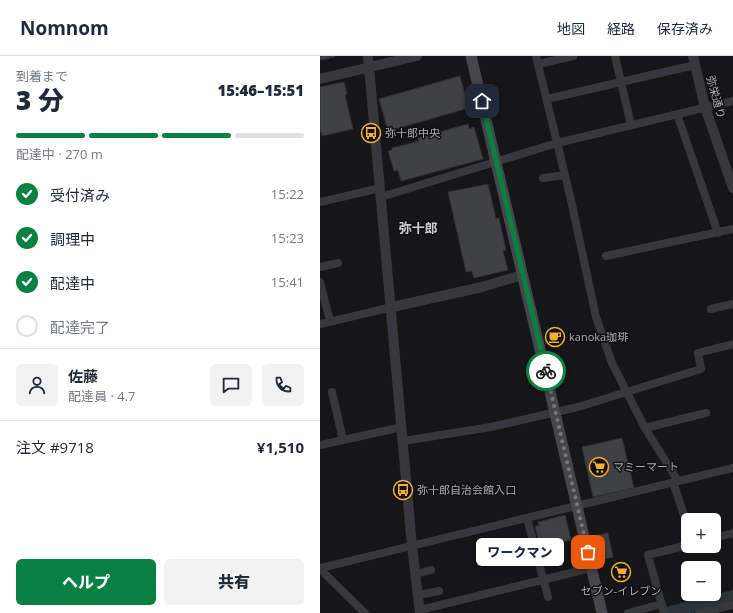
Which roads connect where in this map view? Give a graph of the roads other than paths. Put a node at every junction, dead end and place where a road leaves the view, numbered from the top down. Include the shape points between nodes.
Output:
1 (368, 56) edge
2 (417, 56) edge
3 (471, 56) edge
4 (573, 56) edge
5 (615, 56) edge
6 (537, 60) edge
7 (694, 61) edge
8 (369, 68) junction
9 (320, 79) edge
10 (621, 82) junction
11 (547, 99) junction
12 (733, 101) edge
13 (705, 107) junction
14 (677, 114) junction
15 (631, 125) junction
16 (557, 143) junction
17 (496, 162) junction
18 (565, 174) junction
19 (544, 178) dead end
20 (733, 188) edge
21 (380, 193) junction
22 (320, 202) edge
23 (733, 229) edge
24 (718, 233) junction
25 (606, 256) dead end
26 (338, 264) dead end
27 (320, 266) edge
28 (522, 275) junction
29 (320, 282) edge
30 (733, 304) edge
31 (392, 307) junction
32 (711, 309) dead end
33 (330, 322) junction
34 (320, 324) edge
35 (733, 344) edge
36 (628, 391) junction
37 (332, 392) dead end
38 (555, 412) junction
39 (706, 413) dead end
40 (402, 427) junction
41 (645, 428) junction
42 (343, 440) junction
43 (403, 441) junction
44 (320, 445) edge
45 (733, 468) edge
46 (675, 482) junction
47 (578, 506) junction
48 (684, 513) edge
49 (527, 518) junction
50 (733, 533) edge
51 (721, 536) edge
52 (412, 546) junction
53 (681, 547) edge
54 (320, 568) edge
55 (591, 568) junction
56 (431, 570) dead end
57 (416, 574) junction
58 (543, 580) junction
59 (439, 591) dead end
60 (418, 595) junction
61 (548, 597) dead end
62 (733, 605) edge
63 (663, 608) edge
64 (420, 611) edge
65 (366, 613) edge
66 (602, 613) edge
67 (628, 613) edge
68 (699, 613) edge

1 - 8 street
2 - 8 street
3 - 17 main road
4 - 6 street
5 - 10 street
6 - 11 street
7 - 10 street
7 - 13 street, 弥栄通り
8 - 9 street
8 - 21 street
10 - 11 street
10 - 15 street
11 - 16 street
12 - 13 street
13 - 14 street
13 - 20 street, 弥栄通り
14 - 15 street
14 - 24 street
15 - 16 street
16 - 17 street
16 - 18 street
17 - 21 street
17 - 28 main road
18 - 19 street
18 - 36 street via 596,317 612,363
21 - 22 street
21 - 31 street
23 - 24 street
24 - 25 street
26 - 27 street
28 - 31 street via 482,287
28 - 38 main road
29 - 33 street
30 - 32 street
31 - 33 street
31 - 40 street
33 - 34 street
35 - 36 street via 698,353 702,369
36 - 38 street
36 - 41 street
37 - 42 street
38 - 43 street via 491,427
38 - 47 main road
39 - 41 street
40 - 42 street
40 - 43 street
41 - 46 street
42 - 44 street
43 - 52 street
45 - 46 street
46 - 47 street
46 - 48 street
47 - 49 street
47 - 55 main road
49 - 52 street
49 - 58 street
50 - 51 street
52 - 54 street
52 - 57 street
53 - 63 street via 648,555
54 - 65 street
55 - 58 street
55 - 66 main road
56 - 57 street
57 - 60 street
58 - 61 street
58 - 64 street
59 - 60 street
60 - 64 street
62 - 68 street
63 - 67 street

